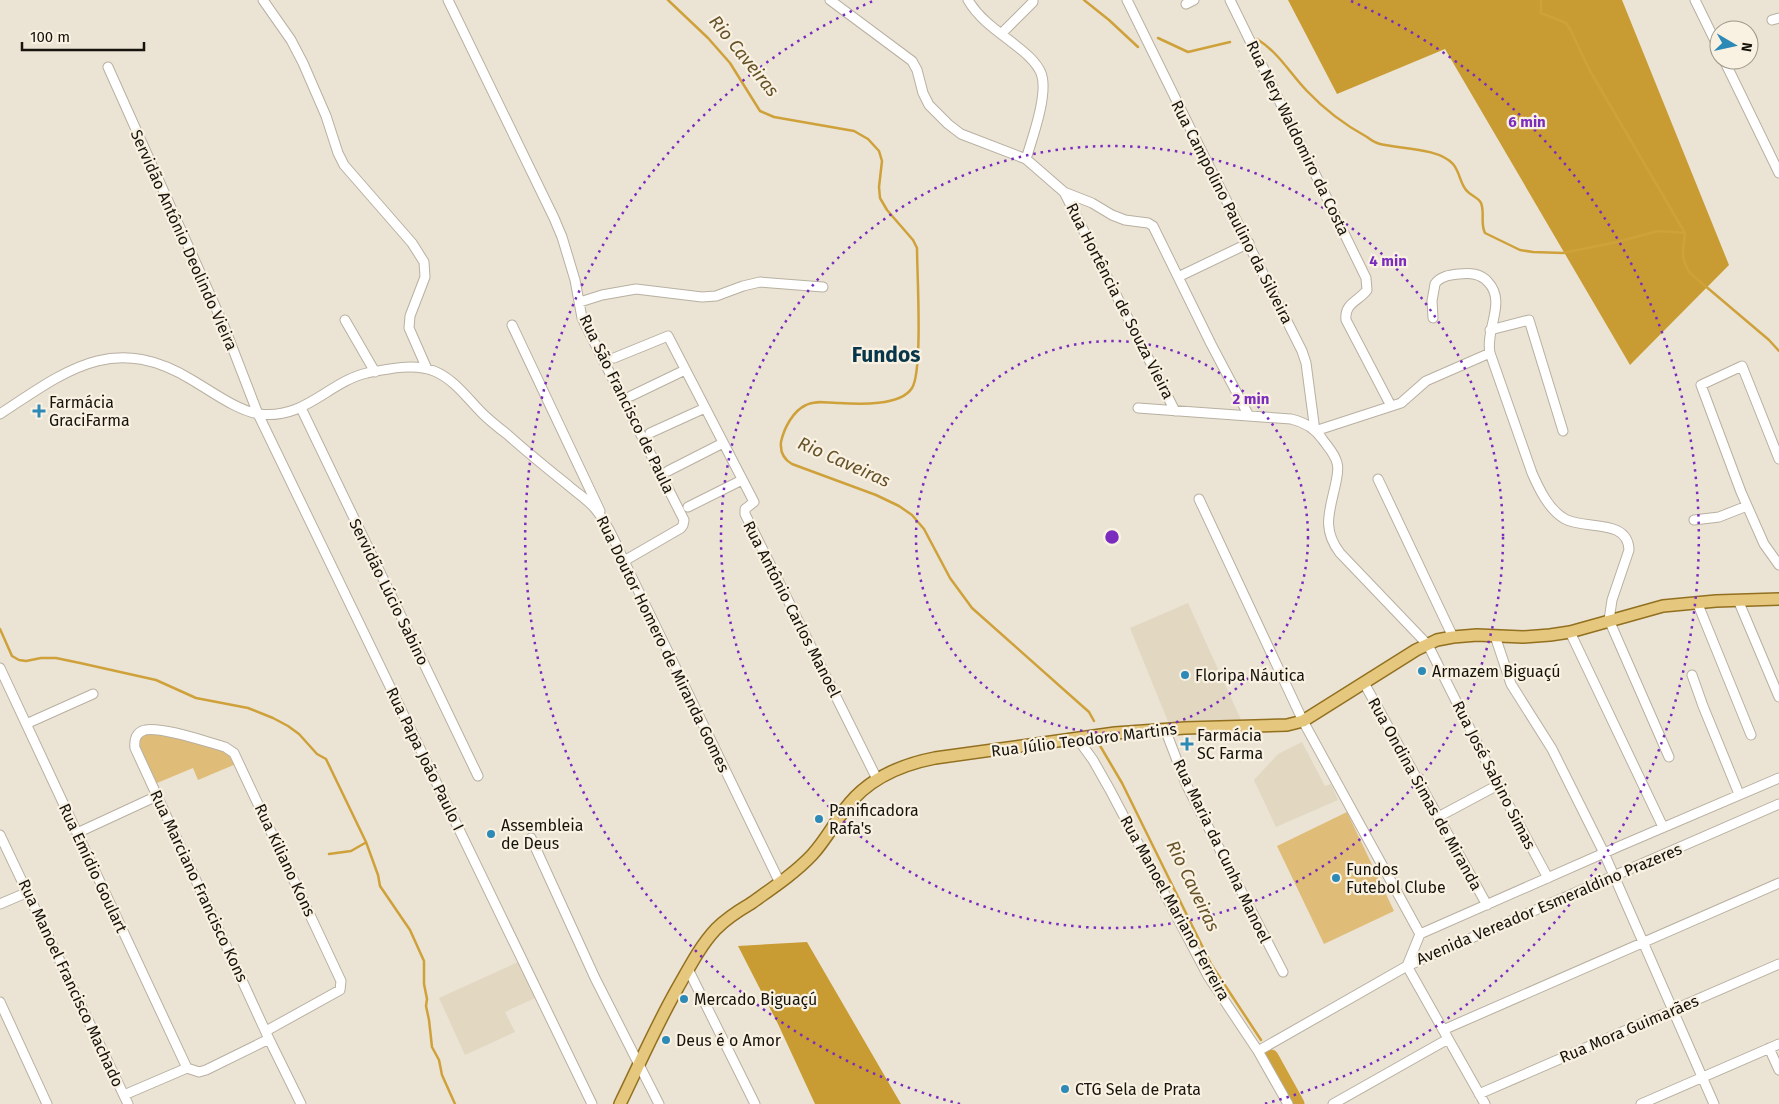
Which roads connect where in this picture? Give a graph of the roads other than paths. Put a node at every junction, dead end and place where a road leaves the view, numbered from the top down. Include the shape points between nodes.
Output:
1 (264, 0) edge
2 (448, 0) edge
3 (830, 0) edge
4 (968, 0) edge
5 (1032, 0) edge
6 (1127, 0) edge
7 (1230, 0) edge
8 (1695, 0) edge
9 (1709, 29) edge
10 (1001, 34) junction
11 (108, 67) dead end
12 (1729, 70) edge
13 (1026, 159) junction
14 (1779, 173) edge
15 (1064, 192) junction
16 (1248, 244) junction
17 (1178, 277) junction
18 (823, 287) dead end
19 (580, 302) junction
20 (1434, 318) dead end
21 (344, 320) dead end
22 (512, 325) dead end
23 (1490, 330) junction
24 (1490, 353) junction
25 (614, 358) dead end
26 (427, 368) junction
27 (685, 370) junction
28 (375, 372) junction
29 (631, 396) dead end
30 (1391, 406) junction
31 (301, 408) junction
32 (705, 408) junction
33 (1138, 408) dead end
34 (1175, 411) junction
35 (0, 414) edge
36 (258, 414) junction
37 (1249, 416) junction
38 (1315, 431) junction
39 (1563, 431) dead end
40 (650, 433) dead end
41 (1776, 440) edge
42 (723, 443) junction
43 (1779, 459) edge
44 (668, 471) dead end
45 (1378, 479) dead end
46 (742, 480) junction
47 (1199, 499) dead end
48 (1747, 506) junction
49 (688, 507) dead end
50 (1694, 520) dead end
51 (605, 522) junction
52 (624, 560) junction
53 (1779, 565) edge
54 (1779, 599) edge
55 (1738, 600) junction
56 (1697, 602) junction
57 (1609, 620) junction
58 (1570, 632) junction
59 (1495, 636) junction
60 (1453, 637) junction
61 (1428, 645) junction
62 (0, 668) edge
63 (1692, 675) dead end
64 (1364, 683) junction
65 (93, 694) dead end
66 (1779, 697) edge
67 (1303, 721) junction
68 (26, 724) junction
69 (1165, 729) junction
70 (1751, 735) dead end
71 (1077, 738) junction
72 (135, 739) joint
73 (1669, 757) dead end
74 (478, 776) dead end
75 (877, 778) junction
76 (1779, 778) edge
77 (1498, 785) junction
78 (1739, 794) junction
79 (157, 796) junction
80 (1779, 804) edge
81 (1438, 817) junction
82 (1663, 827) junction
83 (77, 833) junction
84 (0, 835) edge
85 (532, 838) dead end
86 (1604, 853) junction
87 (1615, 876) junction
88 (1548, 878) junction
89 (1779, 882) edge
90 (780, 883) junction
91 (28, 892) junction
92 (0, 904) edge
93 (1487, 905) junction
94 (1420, 934) junction
95 (1644, 942) junction
96 (1779, 964) edge
97 (1407, 966) junction
98 (688, 968) junction
99 (1283, 972) dead end
100 (0, 1002) edge
101 (1673, 1010) junction
102 (1443, 1030) junction
103 (268, 1035) junction
104 (1448, 1039) junction
105 (1779, 1044) edge
106 (1769, 1048) junction
107 (1258, 1051) junction
108 (639, 1064) junction
109 (187, 1068) junction
110 (1779, 1070) edge
111 (1702, 1077) junction
112 (1479, 1094) junction
113 (124, 1095) junction
114 (47, 1104) edge
115 (128, 1104) edge
116 (301, 1104) edge
117 (592, 1104) edge
118 (620, 1104) edge
119 (659, 1104) edge
120 (755, 1104) edge
121 (1288, 1104) edge
122 (1333, 1104) edge
123 (1485, 1104) edge
124 (1641, 1104) edge
125 (1714, 1104) edge

1 - 26 street via 300,57 344,166 412,243 424,262 424,277 409,328
2 - 19 street, Rua São Francisco de Paula via 554,218
3 - 13 street via 912,61 929,105 954,129
4 - 10 street via 981,18
5 - 10 street via 1034,2
6 - 16 street, Rua Campolino Paulino da Silveira
7 - 30 street, Rua Nery Waldomiro da Costa via 1366,278 1365,293 1349,306 1346,320
8 - 9 street
10 - 13 street via 1026,54 1042,75 1039,115
11 - 36 street, Servidão Antônio Deolindo Vieira via 224,326
12 - 14 street
13 - 15 street
15 - 17 street via 1120,218 1148,222
15 - 34 street, Rua Hortência de Souza Vieira
16 - 17 street
16 - 38 street, Rua Campolino Paulino da Silveira via 1305,357
17 - 37 street
18 - 19 street via 760,282 716,296 702,297 636,289
19 - 52 street, Rua São Francisco de Paula via 582,318 684,520 681,528
20 - 23 street via 1432,301 1438,280 1450,275 1478,274 1496,295
21 - 28 street
22 - 51 street
23 - 24 street
23 - 39 street via 1529,320
24 - 30 street via 1426,381 1401,403
24 - 57 street via 1532,473 1553,508 1564,519 1613,528 1627,538 1629,550 1612,600
25 - 27 street, Rua Antônio Carlos Manoel via 668,336
26 - 28 street
26 - 51 street, Rua Doutor Homero de Miranda Gomes via 453,383 493,423 598,511
27 - 29 street
27 - 32 street, Rua Antônio Carlos Manoel
28 - 31 street via 352,379
30 - 38 street
31 - 36 street
31 - 74 street, Servidão Lúcio Sabino
32 - 40 street
32 - 42 street, Rua Antônio Carlos Manoel
33 - 34 street
34 - 37 street
35 - 36 street via 80,366 118,357 141,358 171,368
36 - 117 street, Rua Papa João Paulo I
37 - 38 street via 1297,420
38 - 61 street, Rua José Sabino Simas via 1337,462 1328,517 1332,542
41 - 43 street
41 - 48 street via 1742,366 1701,385
42 - 44 street
42 - 46 street, Rua Antônio Carlos Manoel
45 - 60 street
46 - 49 street
46 - 75 street, Rua Antônio Carlos Manoel via 754,502 745,509 745,514
47 - 67 street
48 - 50 street via 1719,517
48 - 53 street via 1764,544
51 - 52 street, Rua Doutor Homero de Miranda Gomes
52 - 90 street, Rua Doutor Homero de Miranda Gomes
54 - 55 main road, Rua Júlio Teodoro Martins
55 - 56 main road, Rua Júlio Teodoro Martins
55 - 66 street
56 - 57 main road, Rua Júlio Teodoro Martins via 1663,606
56 - 70 street
57 - 58 main road, Rua Júlio Teodoro Martins
57 - 73 street
58 - 59 main road, Rua Júlio Teodoro Martins
58 - 82 street
59 - 60 main road, Rua Júlio Teodoro Martins
59 - 86 street via 1511,684 1549,744
60 - 61 main road, Rua Júlio Teodoro Martins
61 - 64 main road, Rua Júlio Teodoro Martins
61 - 77 street, Rua José Sabino Simas
62 - 68 street, Rua Emídio Goulart
63 - 78 street
64 - 67 main road, Rua Júlio Teodoro Martins
64 - 81 street, Rua Ondina Simas de Miranda
65 - 68 street
67 - 69 main road, Rua Júlio Teodoro Martins via 1273,727
67 - 94 street
68 - 83 street, Rua Emídio Goulart
69 - 71 main road, Rua Júlio Teodoro Martins
69 - 99 street, Rua Maria da Cunha Manoel via 1186,784
71 - 75 main road, Rua Júlio Teodoro Martins via 922,761
71 - 107 street, Rua Manoel Mariano Ferreira via 1110,790 1208,976
72 - 79 street, Rua Marciano Francisco Kons
72 - 103 street, Rua Kiliano Kons via 140,731 158,729 225,747 234,753 341,981 340,990
75 - 90 main road, Rua Júlio Teodoro Martins via 852,801 812,855
76 - 78 street, Avenida Vereador Esmeraldino Prazeres
77 - 81 street
77 - 88 street, Rua José Sabino Simas
78 - 82 street, Avenida Vereador Esmeraldino Prazeres
79 - 83 street
79 - 103 street, Rua Marciano Francisco Kons
80 - 87 street, Avenida Vereador Esmeraldino Prazeres
81 - 93 street, Rua Ondina Simas de Miranda
82 - 86 street, Avenida Vereador Esmeraldino Prazeres
83 - 109 street, Rua Emídio Goulart
84 - 91 street, Rua Manoel Francisco Machado
85 - 108 street via 595,978
86 - 87 street
86 - 88 street, Avenida Vereador Esmeraldino Prazeres
87 - 95 street
87 - 97 street, Avenida Vereador Esmeraldino Prazeres
88 - 93 street, Avenida Vereador Esmeraldino Prazeres
89 - 95 street
90 - 98 main road, Rua Júlio Teodoro Martins via 718,927
91 - 92 street
91 - 113 street, Rua Manoel Francisco Machado
93 - 94 street, Avenida Vereador Esmeraldino Prazeres
94 - 97 street, Avenida Vereador Esmeraldino Prazeres
95 - 101 street
95 - 102 street
96 - 101 street, Rua Mora Guimarães
97 - 102 street
97 - 107 street
98 - 108 main road, Rua Júlio Teodoro Martins
98 - 120 street
100 - 114 street
101 - 111 street
101 - 112 street, Rua Mora Guimarães
102 - 104 street
103 - 109 street via 206,1070 199,1072
103 - 116 street, Rua Marciano Francisco Kons
104 - 112 street
104 - 122 street
105 - 106 street
106 - 110 street
106 - 111 street
107 - 121 street, Rua Manoel Mariano Ferreira
108 - 118 main road, Rua Júlio Teodoro Martins
108 - 119 street
109 - 113 street
111 - 124 street
111 - 125 street
112 - 123 street
113 - 115 street, Rua Manoel Francisco Machado

